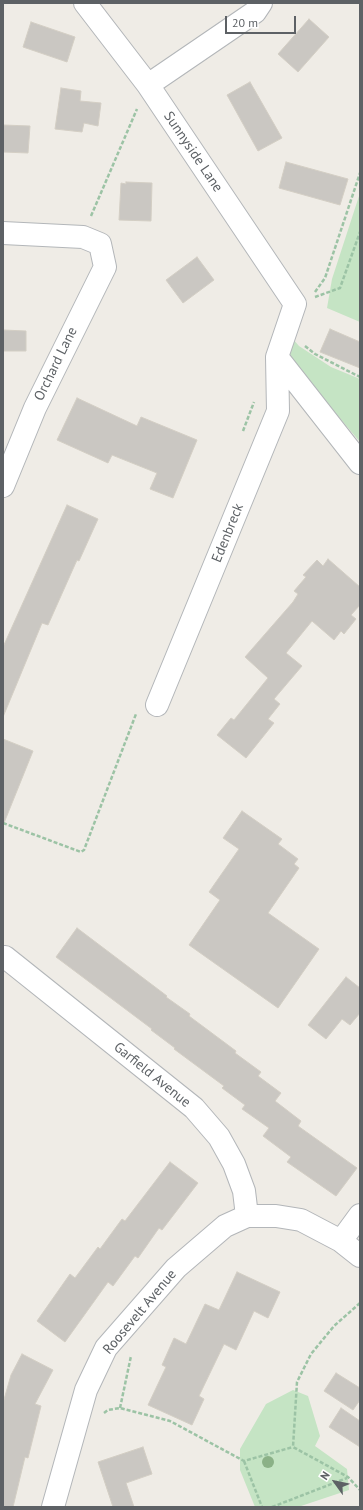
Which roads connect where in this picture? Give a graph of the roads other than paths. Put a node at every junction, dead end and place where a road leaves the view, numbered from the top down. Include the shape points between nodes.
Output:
1 (85, 3) edge
2 (261, 3) edge
3 (148, 85) junction
4 (3, 233) edge
5 (303, 301) joint
6 (277, 357) junction
7 (360, 463) edge
8 (3, 486) edge
9 (157, 705) dead end
10 (14, 959) dead end
11 (360, 1215) edge
12 (247, 1216) junction
13 (341, 1242) junction
14 (360, 1256) edge
15 (53, 1507) edge

1 - 3 street, Sunnyside Lane
2 - 3 street via 255,12
3 - 5 street, Sunnyside Lane
4 - 8 street, Orchard Lane via 91,240 105,267 35,408
5 - 6 street, Edenbreck via 286,331
6 - 7 street
6 - 9 street, Edenbreck via 278,411
10 - 12 street, Garfield Avenue via 194,1108 219,1137 234,1164 244,1191
11 - 13 street
12 - 13 street via 276,1216 301,1220
12 - 15 street, Roosevelt Avenue via 226,1226 176,1268 106,1348 86,1390
13 - 14 street

